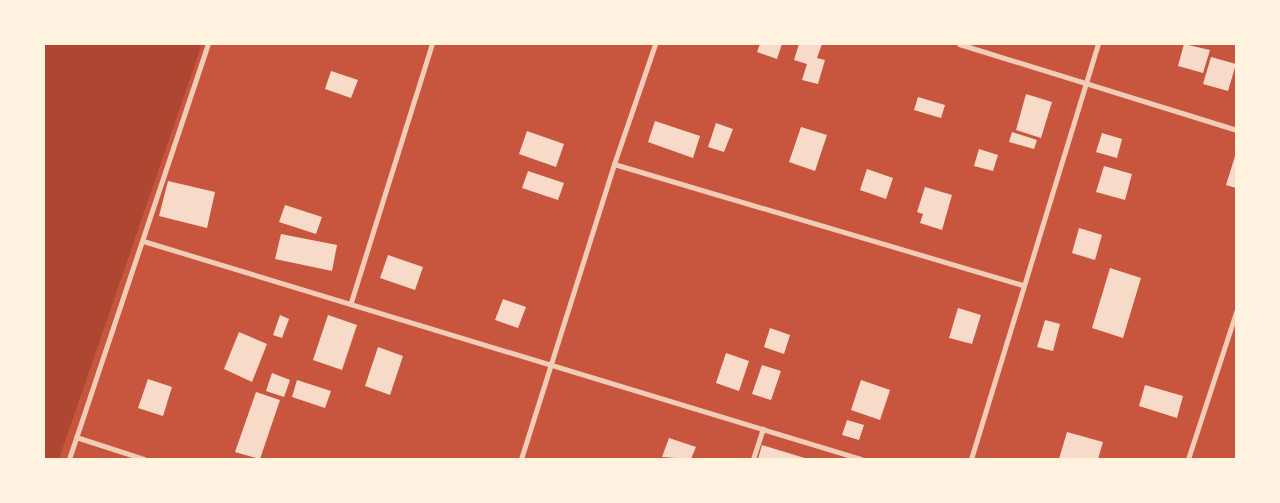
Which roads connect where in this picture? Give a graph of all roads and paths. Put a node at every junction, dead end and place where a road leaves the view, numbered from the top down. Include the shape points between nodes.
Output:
1 (208, 44) edge
2 (432, 44) edge
3 (656, 44) edge
4 (959, 44) edge
5 (1098, 44) edge
6 (1084, 82) junction
7 (1236, 130) edge
8 (614, 164) junction
9 (143, 241) junction
10 (1022, 285) junction
11 (351, 302) junction
12 (1236, 312) edge
13 (550, 364) junction
14 (763, 430) junction
15 (76, 437) junction
16 (69, 459) edge
17 (144, 459) edge
18 (521, 459) edge
19 (753, 459) edge
20 (861, 459) edge
21 (971, 459) edge
22 (1188, 459) edge

1 - 9 street
2 - 11 street
3 - 8 street
4 - 6 street
5 - 6 street
6 - 7 street
6 - 10 street
8 - 10 street
8 - 13 street
9 - 11 street
9 - 15 street
10 - 21 street
11 - 13 street
12 - 22 street
13 - 14 street
13 - 18 street
14 - 19 street
14 - 20 street
15 - 16 street
15 - 17 street

